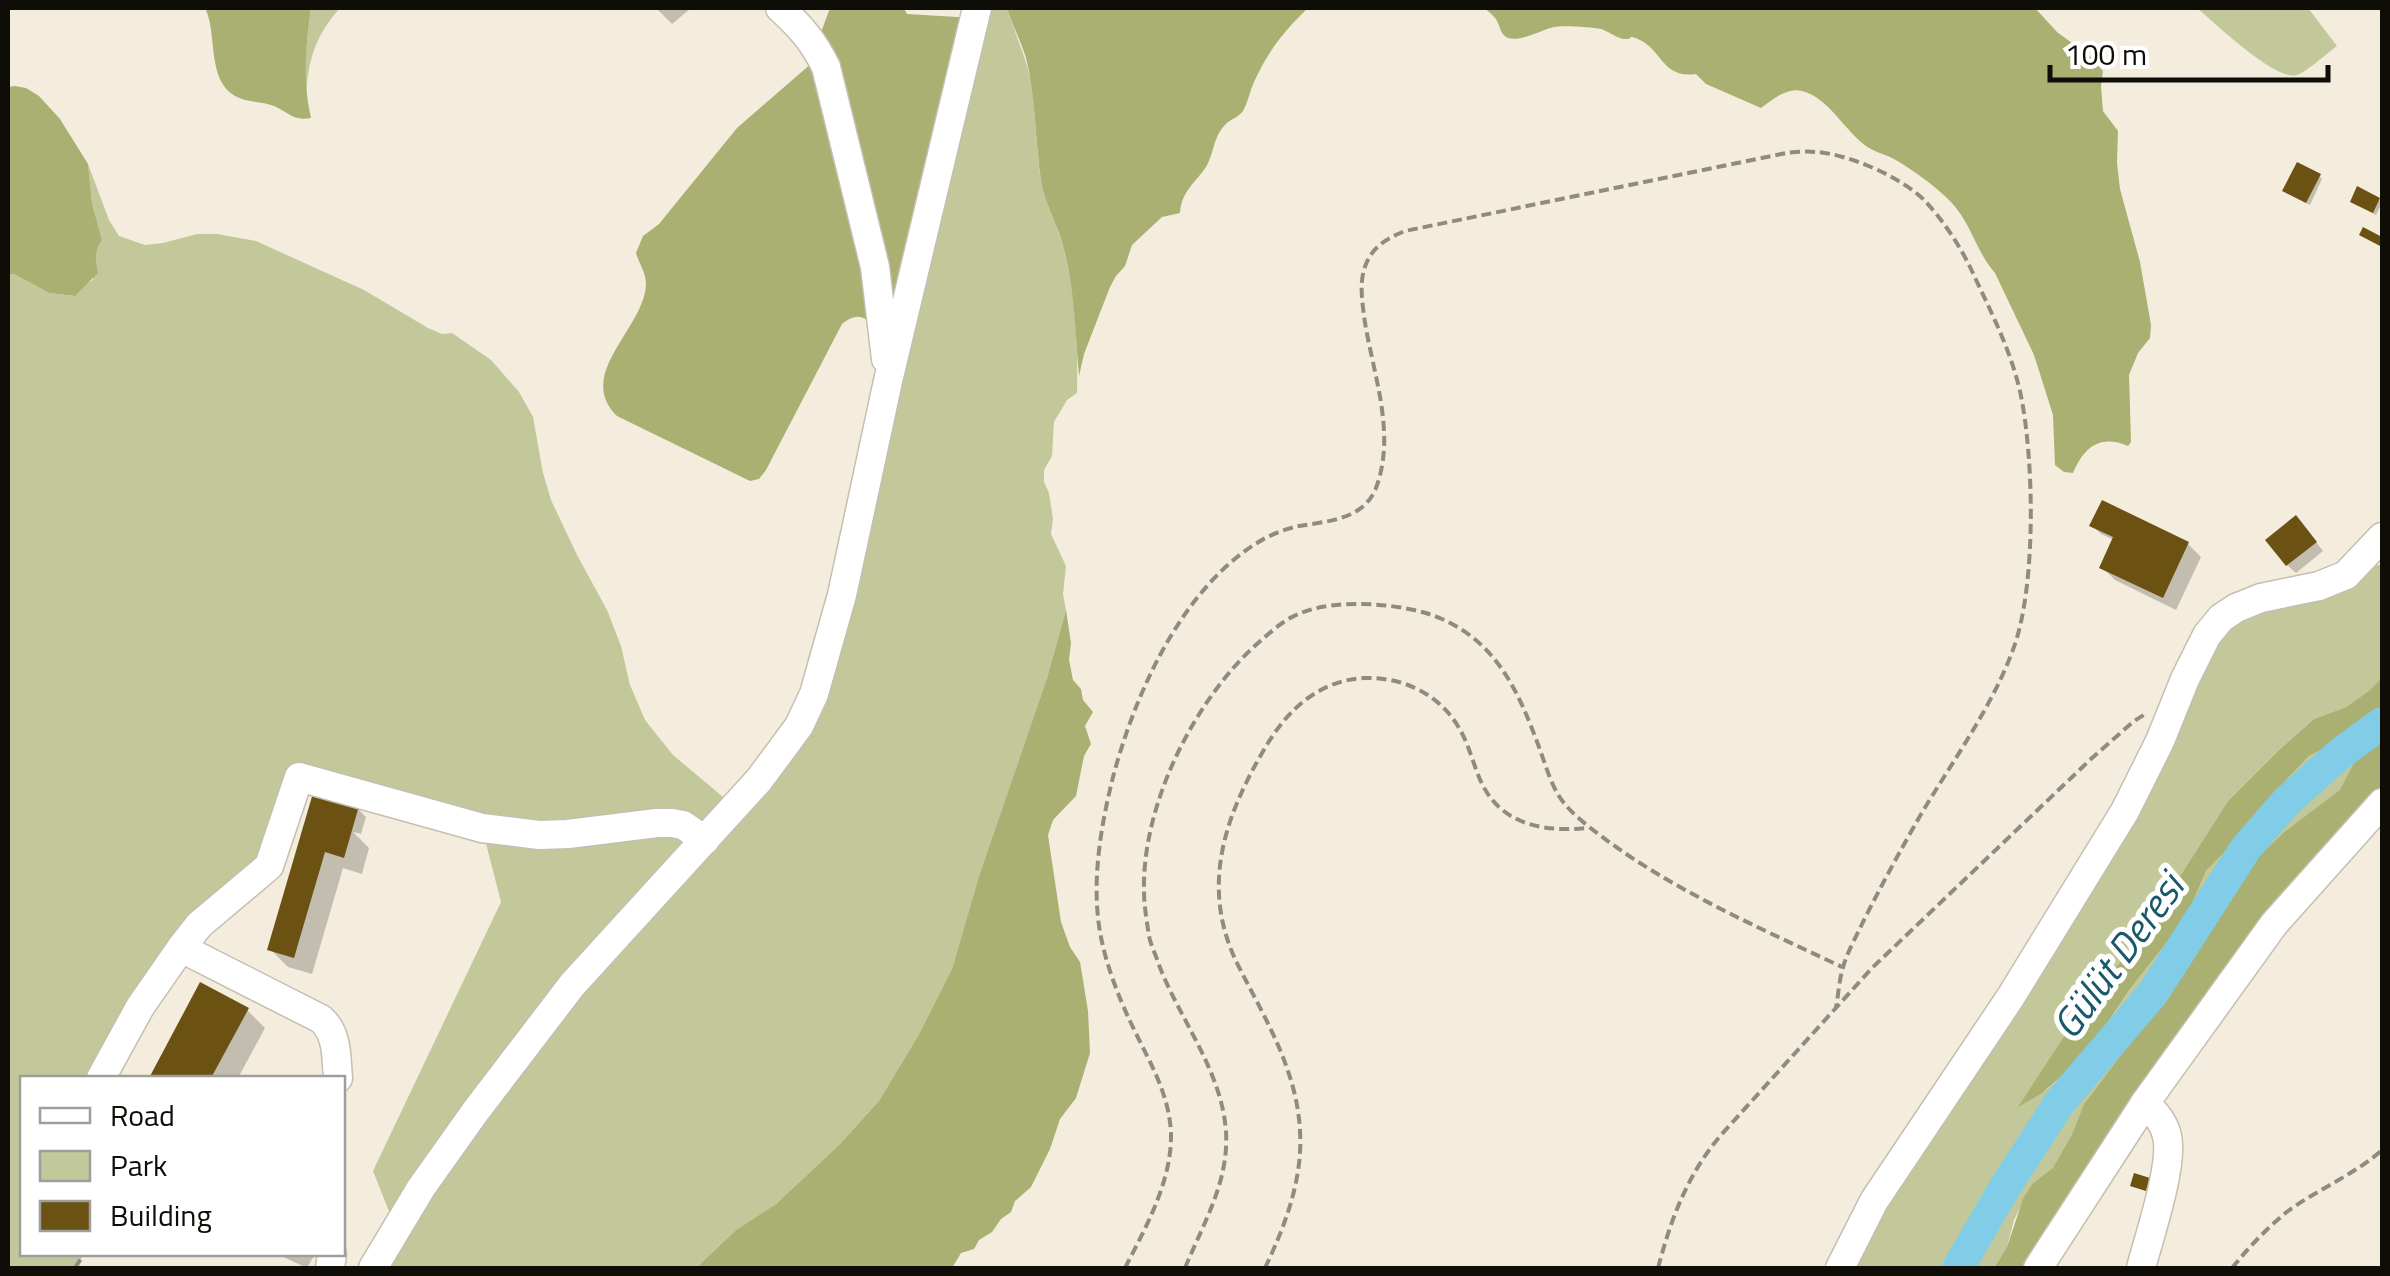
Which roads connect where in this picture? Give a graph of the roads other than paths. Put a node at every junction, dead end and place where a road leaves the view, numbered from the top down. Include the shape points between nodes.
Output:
1 (780, 8) edge
2 (977, 8) edge
3 (888, 381) junction
4 (2382, 537) edge
5 (2382, 802) edge
6 (706, 840) junction
7 (181, 948) junction
8 (102, 1076) edge
9 (338, 1076) edge
10 (2145, 1103) junction
11 (373, 1268) edge
12 (1840, 1268) edge
13 (2038, 1268) edge
14 (2141, 1268) edge

1 - 3 street via 804,29 826,67 875,267
2 - 3 street
3 - 6 street via 814,694 780,753
4 - 12 street via 2346,575 2236,608 2207,634 2125,811 1874,1201
5 - 10 street via 2274,924
6 - 7 street via 672,823 568,834 482,828 299,776 269,866 199,924
6 - 11 street via 572,984 474,1112
7 - 8 street
7 - 9 street via 330,1026
10 - 13 street
10 - 14 street via 2158,1116 2169,1147

